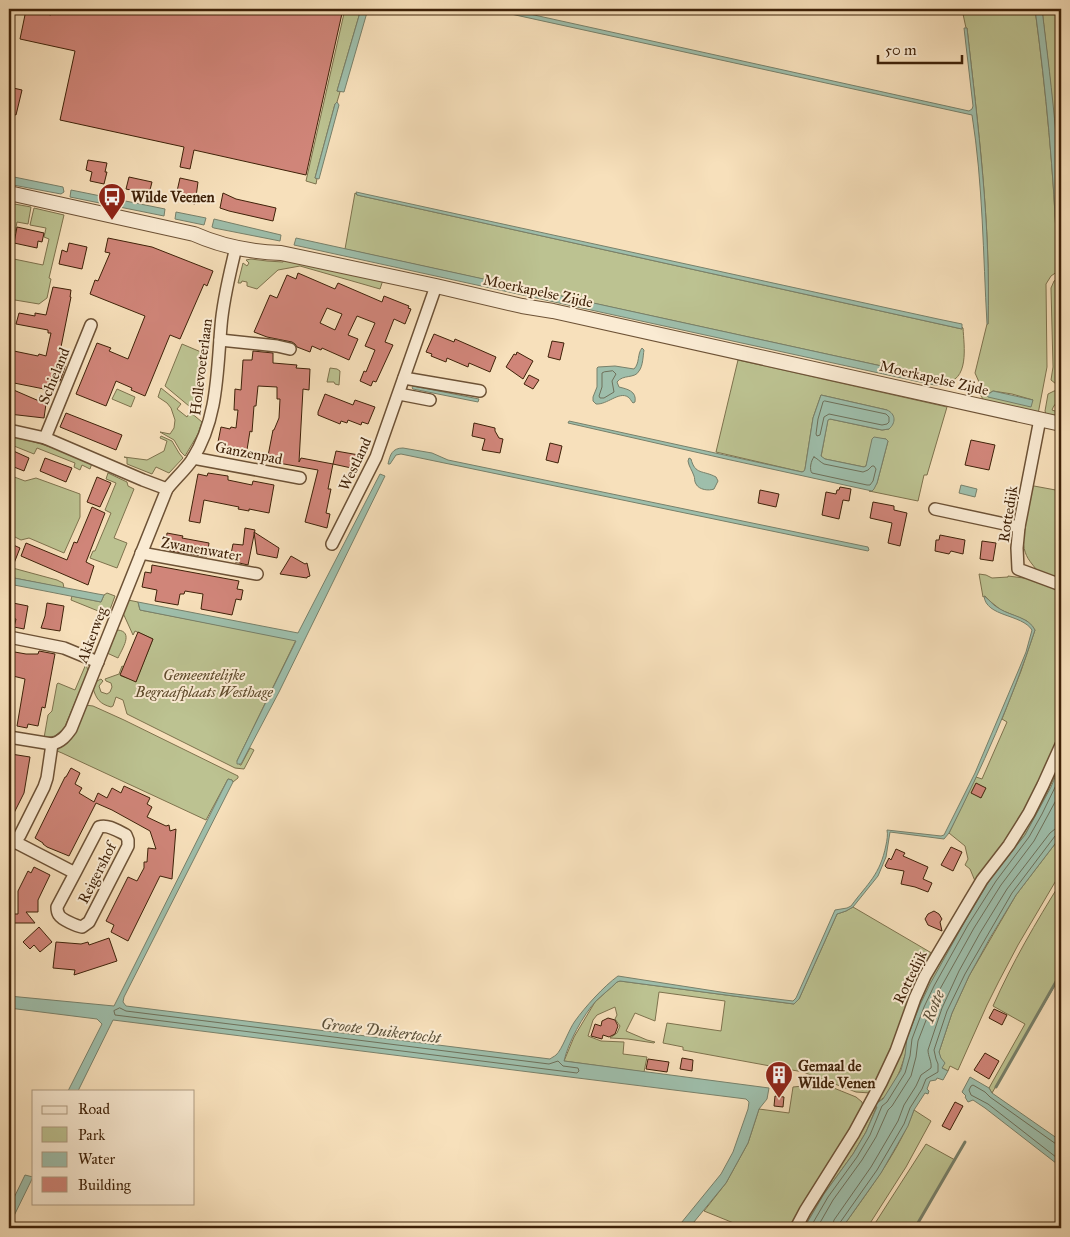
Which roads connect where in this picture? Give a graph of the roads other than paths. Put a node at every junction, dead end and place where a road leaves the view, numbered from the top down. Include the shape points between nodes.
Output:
1 (9, 193) edge
2 (236, 247) junction
3 (436, 286) junction
4 (91, 325) dead end
5 (220, 340) junction
6 (290, 349) dead end
7 (404, 378) junction
8 (480, 391) dead end
9 (399, 394) junction
10 (430, 400) dead end
11 (1040, 419) junction
12 (1061, 424) edge
13 (9, 430) edge
14 (45, 438) junction
15 (193, 458) junction
16 (300, 478) dead end
17 (167, 489) junction
18 (935, 509) dead end
19 (1019, 527) junction
20 (332, 544) dead end
21 (140, 553) junction
22 (257, 574) dead end
23 (1061, 585) edge
24 (9, 637) edge
25 (98, 662) junction
26 (9, 737) edge
27 (52, 744) junction
28 (1061, 745) edge
29 (12, 844) edge
30 (74, 872) junction
31 (796, 1228) edge

1 - 2 street, Moerkapelse Zijde via 194,234
2 - 3 street, Moerkapelse Zijde via 281,253
2 - 5 street, Hollevoeterlaan
3 - 7 street, Westland
3 - 11 street, Moerkapelse Zijde
4 - 14 street, Schieland
5 - 6 street
5 - 15 street, Hollevoeterlaan via 212,412
7 - 8 street
7 - 9 street, Westland
9 - 10 street
9 - 20 street, Westland via 376,457
11 - 12 street, Moerkapelse Zijde
11 - 19 street, Rottedijk
13 - 14 street
14 - 17 street
15 - 16 street, Ganzenpad
15 - 17 street, Hollevoeterlaan
17 - 21 street, Akkerweg
18 - 19 street
19 - 23 street, Rottedijk via 1018,569
21 - 22 street, Zwanenwater
21 - 25 street, Akkerweg
24 - 25 street via 64,648
25 - 27 street, Akkerweg via 71,729 64,738
26 - 27 street
27 - 29 street via 44,787 20,835
28 - 31 street, Rottedijk via 1029,813 982,880 925,976 885,1075
29 - 30 street, Reigershof
30 - 30 street, Reigershof via 57,910 61,917 82,927 89,922 128,846 128,838 107,826 99,827

